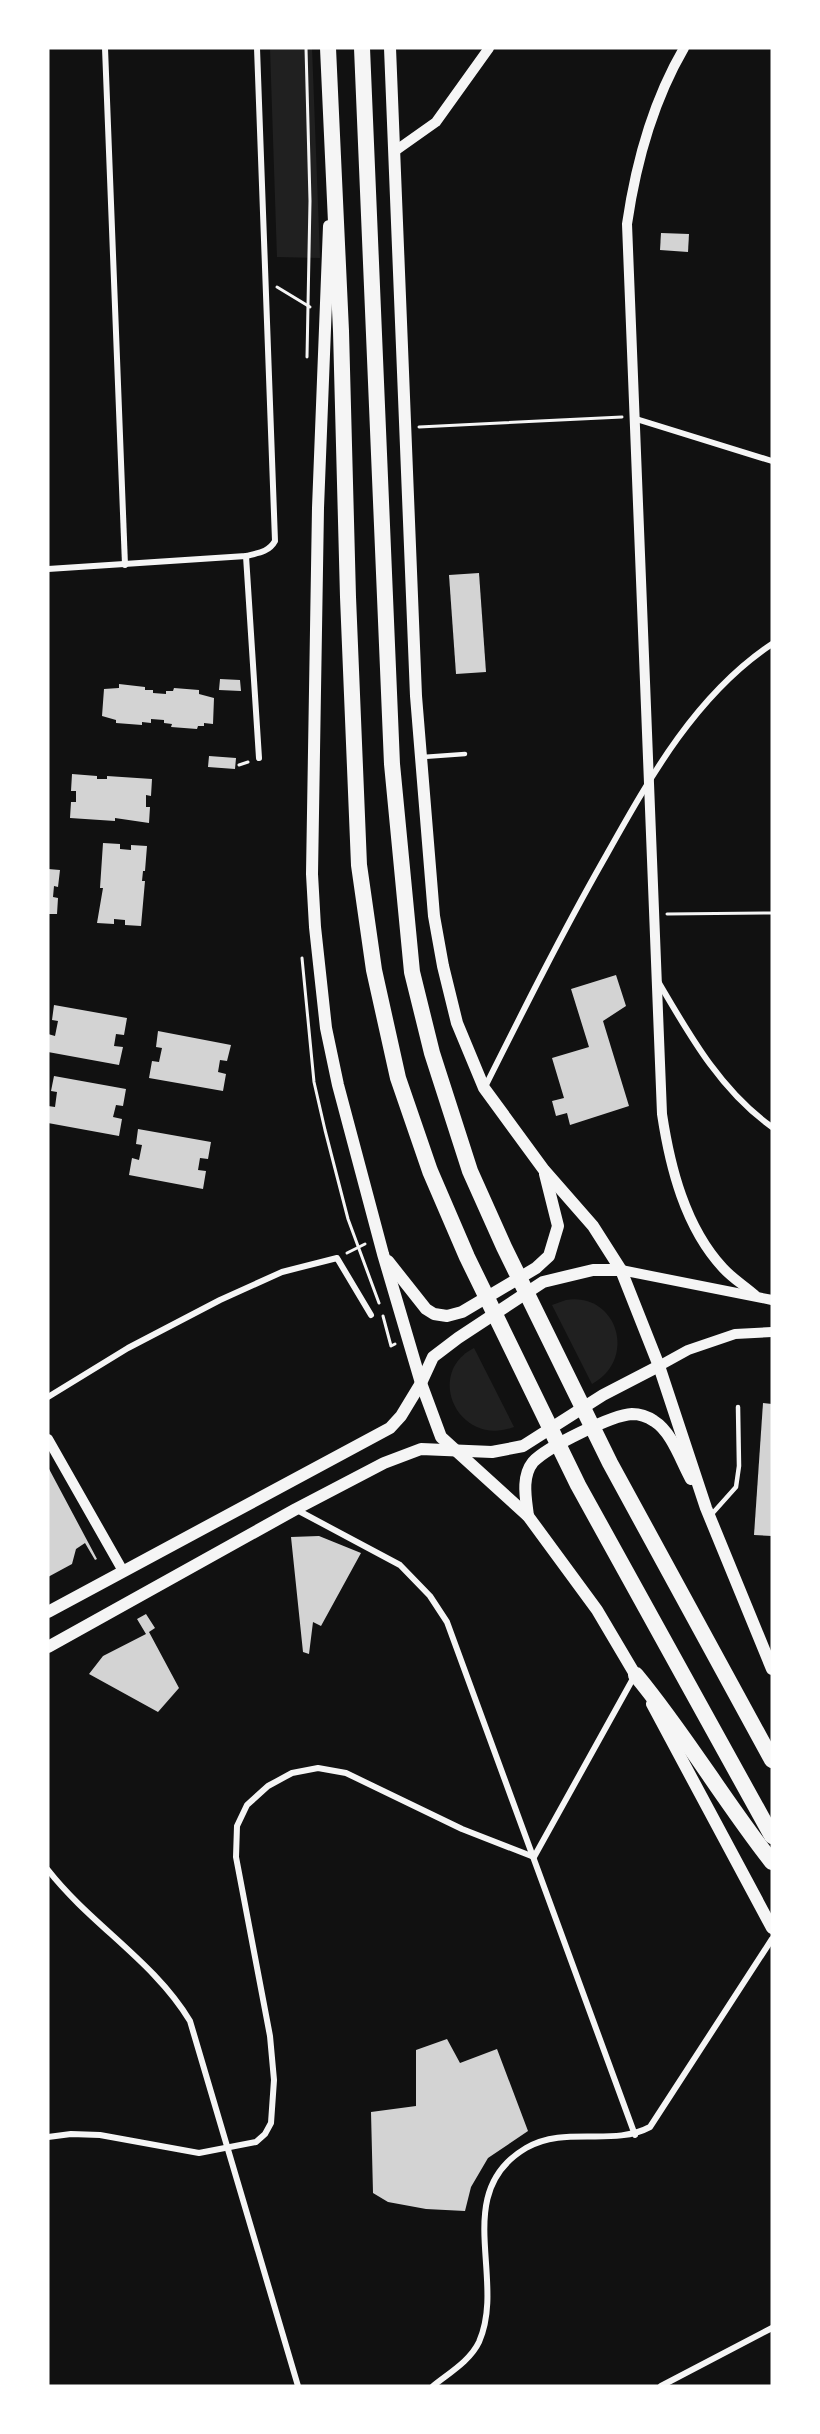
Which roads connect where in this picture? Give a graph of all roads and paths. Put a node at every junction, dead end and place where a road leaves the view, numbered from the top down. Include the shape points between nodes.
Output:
1 (105, 48) edge
2 (257, 48) edge
3 (328, 48) edge
4 (362, 48) edge
5 (390, 48) edge
6 (489, 48) edge
7 (684, 48) edge
8 (395, 151) junction
9 (332, 175) junction
10 (268, 281) junction
11 (324, 316) junction
12 (633, 418) junction
13 (405, 428) junction
14 (772, 461) edge
15 (246, 556) junction
16 (125, 565) junction
17 (48, 569) edge
18 (772, 644) edge
19 (465, 754) dead end
20 (420, 757) junction
21 (259, 758) dead end
22 (649, 780) junction
23 (772, 913) edge
24 (654, 914) junction
25 (656, 978) junction
26 (484, 1088) junction
27 (772, 1127) edge
28 (544, 1170) junction
29 (378, 1237) junction
30 (383, 1254) junction
31 (337, 1258) junction
32 (621, 1269) junction
33 (755, 1294) junction
34 (772, 1300) edge
35 (371, 1315) dead end
36 (772, 1332) edge
37 (659, 1366) junction
38 (421, 1383) junction
39 (48, 1397) edge
40 (738, 1407) dead end
41 (48, 1439) edge
42 (453, 1451) junction
43 (296, 1509) junction
44 (708, 1512) junction
45 (528, 1516) junction
46 (123, 1571) junction
47 (48, 1612) edge
48 (49, 1649) edge
49 (772, 1669) edge
50 (636, 1675) junction
51 (772, 1760) edge
52 (772, 1836) edge
53 (534, 1857) junction
54 (772, 1862) edge
55 (48, 1870) edge
56 (772, 1928) edge
57 (772, 1939) edge
58 (636, 2135) junction
59 (48, 2137) edge
60 (230, 2148) junction
61 (772, 2328) edge
62 (298, 2386) edge
63 (433, 2386) edge
64 (661, 2386) edge

1 - 16 street
2 - 10 street
3 - 9 highway
4 - 51 highway via 392,764 412,972 432,1053 470,1171 504,1247 610,1463
5 - 8 main road
6 - 8 street via 436,122
7 - 12 street via 667,80 638,157 627,224
8 - 13 main road
9 - 11 main road
9 - 52 highway via 359,865 374,970 398,1078 430,1171 467,1257 578,1485
10 - 11 path
10 - 15 street via 277,532 272,547
11 - 29 main road via 314,695 315,927 336,1074
12 - 13 path
12 - 14 street
12 - 22 street
13 - 20 main road
15 - 16 street
15 - 21 street
16 - 17 street
18 - 22 street via 717,690
19 - 20 lane
20 - 26 main road via 434,916 443,966 457,1023
22 - 24 street
22 - 26 street via 562,934
23 - 24 path
24 - 25 street
25 - 27 street via 685,1028 730,1090
25 - 33 street via 662,1114 673,1173 684,1205 723,1268
26 - 28 main road
28 - 30 main road via 558,1226 549,1256 536,1268 462,1312 447,1316 426,1309
28 - 32 main road via 593,1226
29 - 30 main road
29 - 31 path
30 - 38 main road
31 - 35 street
31 - 39 street via 282,1272 220,1300 128,1348
32 - 33 street
32 - 37 main road
32 - 38 main road via 594,1270 543,1282 433,1357
33 - 34 street
36 - 37 street via 735,1334 688,1350
37 - 42 main road via 603,1395 522,1446 492,1452
37 - 44 main road
38 - 42 main road via 441,1437
38 - 46 main road via 401,1416 370,1441
40 - 44 lane via 740,1467 736,1487
41 - 46 street
42 - 43 main road via 421,1449 398,1457
42 - 45 main road
43 - 48 main road
43 - 53 street via 400,1565 430,1596 447,1622
44 - 45 main road via 666,1433 655,1421 633,1414 617,1416 548,1450 532,1463 525,1489
44 - 49 main road
45 - 50 main road via 597,1610
46 - 47 main road
50 - 53 street
50 - 54 highway
50 - 56 main road
53 - 58 street
53 - 60 street via 462,1829 346,1773 318,1768 292,1773 268,1786 247,1805 237,1826 236,1857 270,2036 274,2080 271,2123 265,2134 256,2142
55 - 60 street via 66,1894 177,1999 190,2021
57 - 58 street via 662,2112 650,2127
58 - 63 street via 549,2139 526,2148 507,2164 493,2183 484,2207 486,2319 478,2343 466,2360
59 - 60 street via 100,2135 199,2153
60 - 62 street
61 - 64 street

